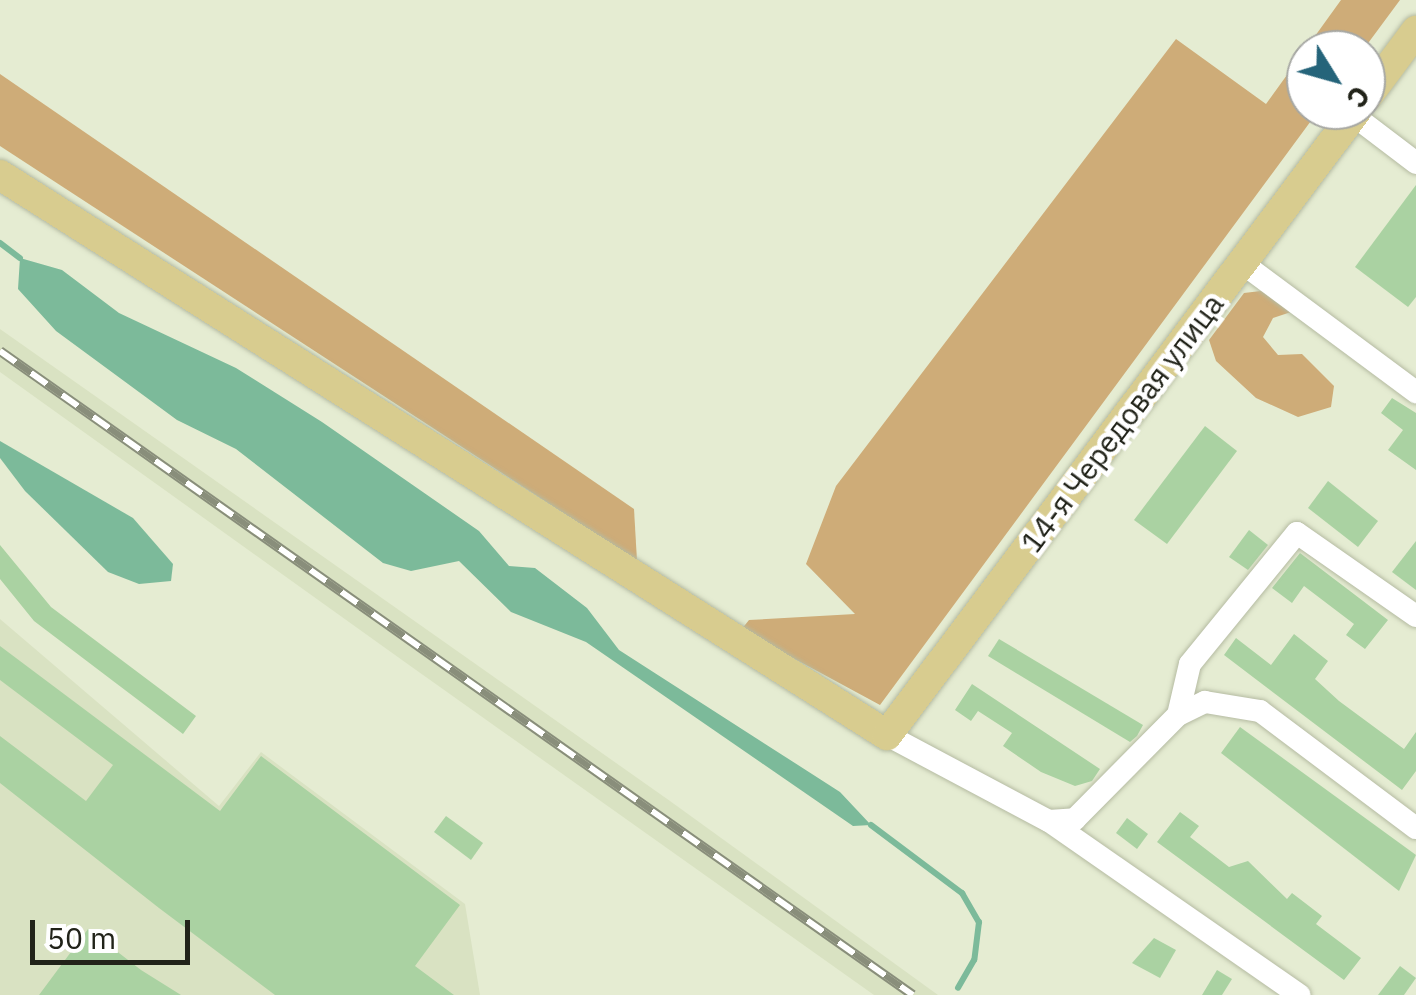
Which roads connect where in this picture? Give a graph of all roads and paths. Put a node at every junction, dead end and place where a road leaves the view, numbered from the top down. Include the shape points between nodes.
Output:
1 (1416, 31) edge
2 (1386, 72) edge
3 (1342, 130) edge
4 (1382, 130) edge
5 (1416, 163) edge
6 (0, 175) edge
7 (1242, 264) junction
8 (1416, 392) edge
9 (1416, 616) edge
10 (1178, 715) junction
11 (888, 736) junction
12 (1049, 821) junction
13 (1416, 828) edge
14 (1299, 995) edge

1 - 2 main road, 14-я Чередовая улица
3 - 7 main road, 14-я Чередовая улица
4 - 5 street
6 - 11 main road
7 - 8 street
7 - 11 main road, 14-я Чередовая улица
9 - 10 street via 1297,533 1190,664
10 - 12 street via 1094,810
10 - 13 street via 1205,702 1260,711
11 - 12 street
12 - 14 street

